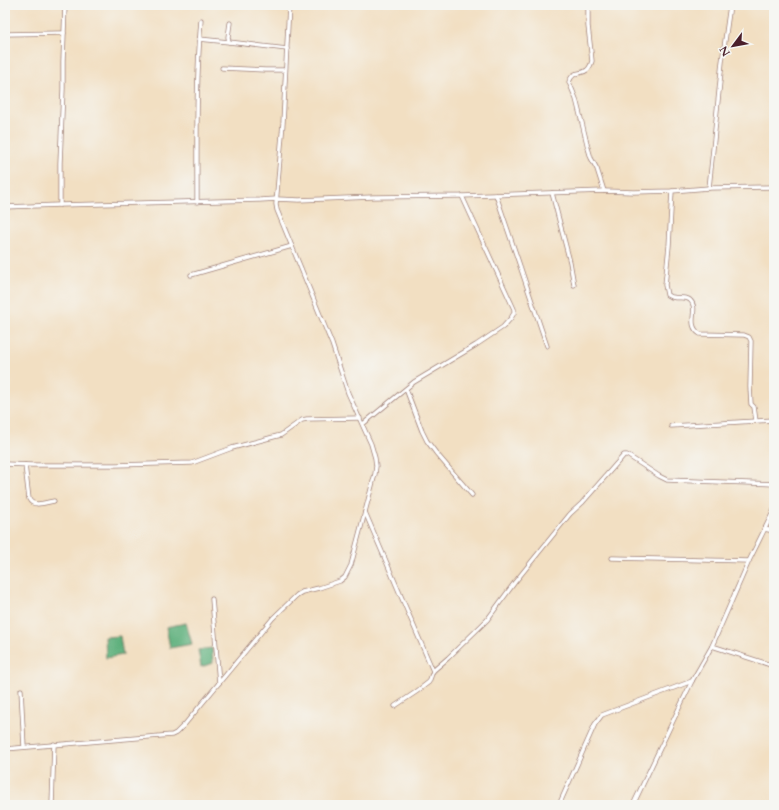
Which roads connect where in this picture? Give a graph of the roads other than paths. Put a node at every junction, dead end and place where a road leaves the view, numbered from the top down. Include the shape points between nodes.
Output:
1 (65, 5) edge
2 (289, 5) edge
3 (588, 5) edge
4 (730, 5) edge
5 (201, 20) dead end
6 (230, 23) dead end
7 (64, 33) junction
8 (5, 34) edge
9 (199, 39) junction
10 (229, 42) junction
11 (287, 49) junction
12 (222, 68) dead end
13 (286, 70) junction
14 (774, 186) edge
15 (709, 188) junction
16 (604, 191) junction
17 (672, 191) junction
18 (552, 193) junction
19 (496, 195) junction
20 (462, 196) junction
21 (277, 199) junction
22 (198, 202) junction
23 (60, 205) junction
24 (5, 207) edge
25 (292, 246) junction
26 (191, 275) dead end
27 (574, 285) dead end
28 (547, 346) dead end
29 (406, 389) junction
30 (360, 418) junction
31 (774, 420) edge
32 (756, 421) junction
33 (363, 424) junction
34 (671, 426) dead end
35 (5, 464) edge
36 (25, 465) junction
37 (774, 484) edge
38 (472, 495) dead end
39 (54, 501) dead end
40 (774, 510) edge
41 (365, 512) junction
42 (764, 529) junction
43 (774, 532) edge
44 (612, 558) dead end
45 (749, 561) junction
46 (212, 599) dead end
47 (712, 646) junction
48 (774, 666) edge
49 (433, 671) junction
50 (692, 681) junction
51 (219, 684) junction
52 (21, 690) dead end
53 (394, 706) dead end
54 (54, 744) junction
55 (24, 747) junction
56 (5, 749) edge
57 (52, 805) edge
58 (559, 805) edge
59 (633, 805) edge

1 - 7 street
2 - 11 street
3 - 16 street via 592,62 587,70 576,73 569,82 591,158
4 - 15 street
5 - 9 street
6 - 10 street
7 - 8 street
7 - 23 street
9 - 10 street
9 - 22 street
10 - 11 street
11 - 13 street
12 - 13 street
13 - 21 street
14 - 15 street
15 - 17 street
16 - 17 street
16 - 18 street
17 - 32 street via 665,285 667,295 690,300 694,305 693,325 695,331 700,334 749,337 751,404 754,407
18 - 19 street
18 - 27 street
19 - 20 street
19 - 28 street
20 - 21 street
20 - 29 street via 514,313 503,327
21 - 22 street
21 - 25 street via 276,204
22 - 23 street
23 - 24 street
25 - 26 street
25 - 30 street
29 - 33 street
29 - 38 street via 427,441
30 - 33 street
30 - 36 street via 302,420 281,435 232,448 192,463
31 - 32 street
32 - 34 street
33 - 41 street via 372,444 376,466
35 - 36 street
36 - 39 street via 30,502 39,504
37 - 49 street via 667,480 624,455 570,514 487,620
40 - 42 street
41 - 49 street
41 - 51 street via 351,565 345,577 340,582 297,595 273,618
42 - 43 street
42 - 45 street
44 - 45 street
45 - 47 street
46 - 51 street
47 - 48 street
47 - 50 street
49 - 53 street via 429,682
50 - 58 street via 602,715 595,724
50 - 59 street
51 - 54 street via 176,733
52 - 55 street
54 - 55 street
54 - 57 street
55 - 56 street

